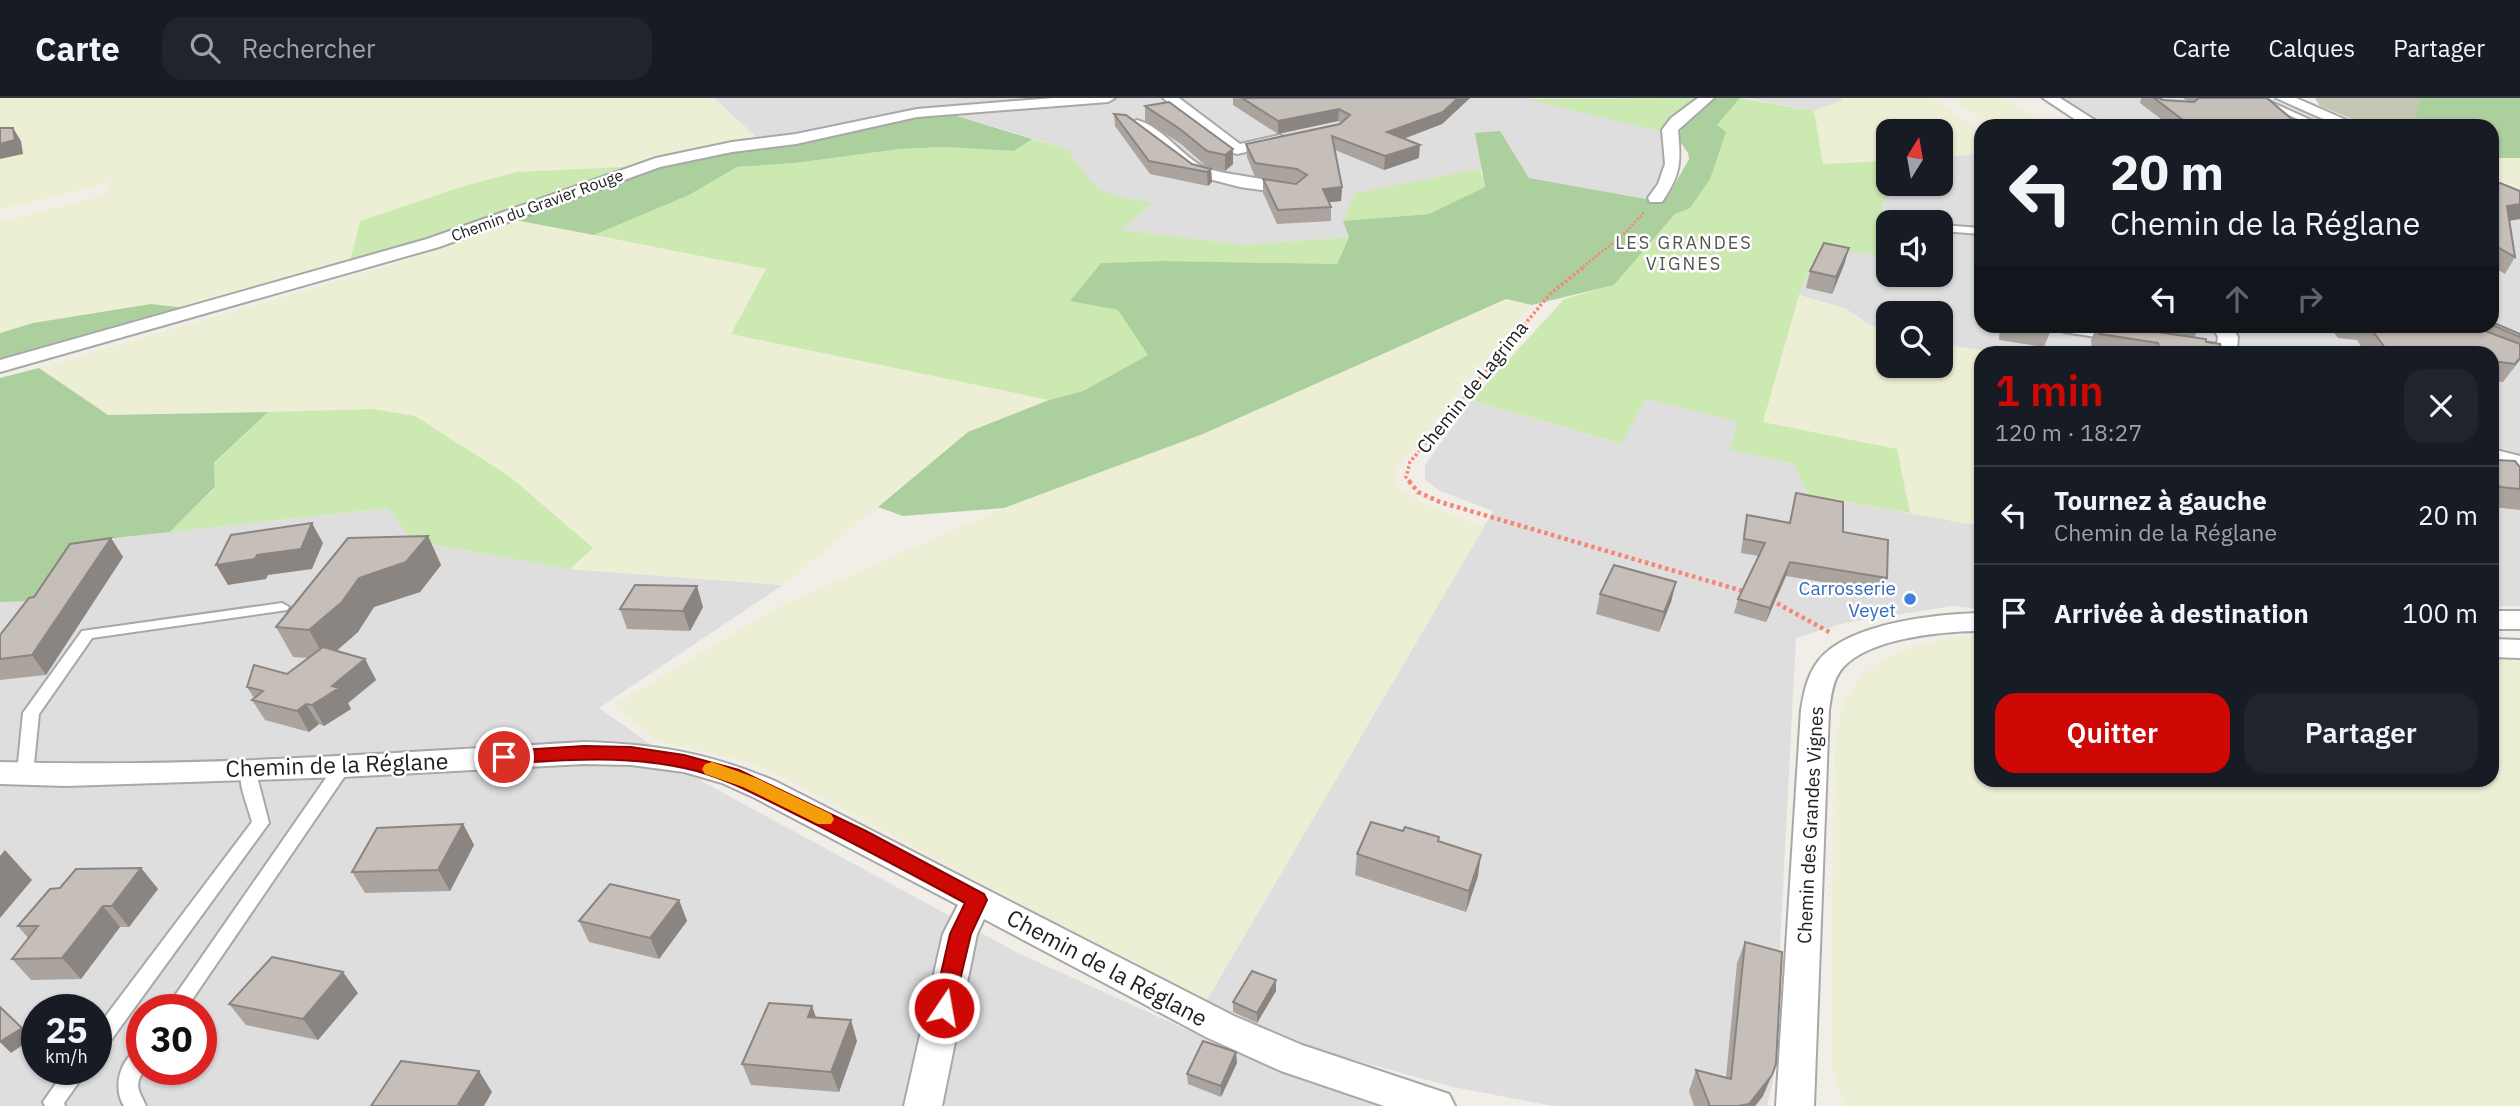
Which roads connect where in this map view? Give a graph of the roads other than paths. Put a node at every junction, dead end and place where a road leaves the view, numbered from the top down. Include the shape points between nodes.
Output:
1 (1170, 98) edge
2 (1707, 98) edge
3 (2050, 98) edge
4 (2255, 98) edge
5 (2283, 98) edge
6 (1086, 100) joint
7 (1114, 110) edge
8 (2084, 119) edge
9 (2304, 119) edge
10 (2335, 119) edge
11 (1301, 136) edge
12 (1296, 190) edge
13 (1656, 198) road end
14 (1953, 229) edge
15 (1974, 230) edge
16 (2106, 333) edge
17 (2193, 346) edge
18 (0, 366) edge
19 (2499, 458) edge
20 (2520, 465) edge
21 (2499, 467) edge
22 (282, 607) dead end
23 (2499, 620) edge
24 (2520, 620) edge
25 (1974, 622) edge
26 (2499, 648) edge
27 (2520, 649) edge
28 (343, 766) junction
29 (248, 769) junction
30 (13, 773) edge
31 (977, 900) junction
32 (185, 994) edge
33 (112, 1023) edge
34 (66, 1085) edge
35 (128, 1085) edge
36 (55, 1106) edge
37 (136, 1106) edge
38 (923, 1106) edge
39 (1436, 1106) edge
40 (1795, 1106) edge

1 - 11 street via 1237,149
2 - 13 street via 1670,130 1673,164
3 - 8 street
4 - 9 lane
5 - 10 street
6 - 7 street
6 - 18 street, Chemin du Gravier Rouge via 917,113 656,163 433,243
7 - 12 street via 1200,172
14 - 15 lane
16 - 17 street
19 - 20 street
20 - 21 street
22 - 30 lane via 87,634 31,713
23 - 24 street
25 - 40 street, Chemin des Grandes Vignes via 1897,632 1855,648 1831,664 1820,685 1815,710
26 - 27 street
28 - 29 street, Chemin de la Réglane
28 - 31 street, Chemin de la Réglane via 584,753 684,761 766,790
28 - 32 lane
29 - 30 street, Chemin de la Réglane
29 - 33 lane via 261,823
31 - 38 street via 960,934
31 - 39 street, Chemin de la Réglane via 1221,1027 1305,1063
34 - 36 lane via 53,1102
35 - 37 lane via 127,1093

